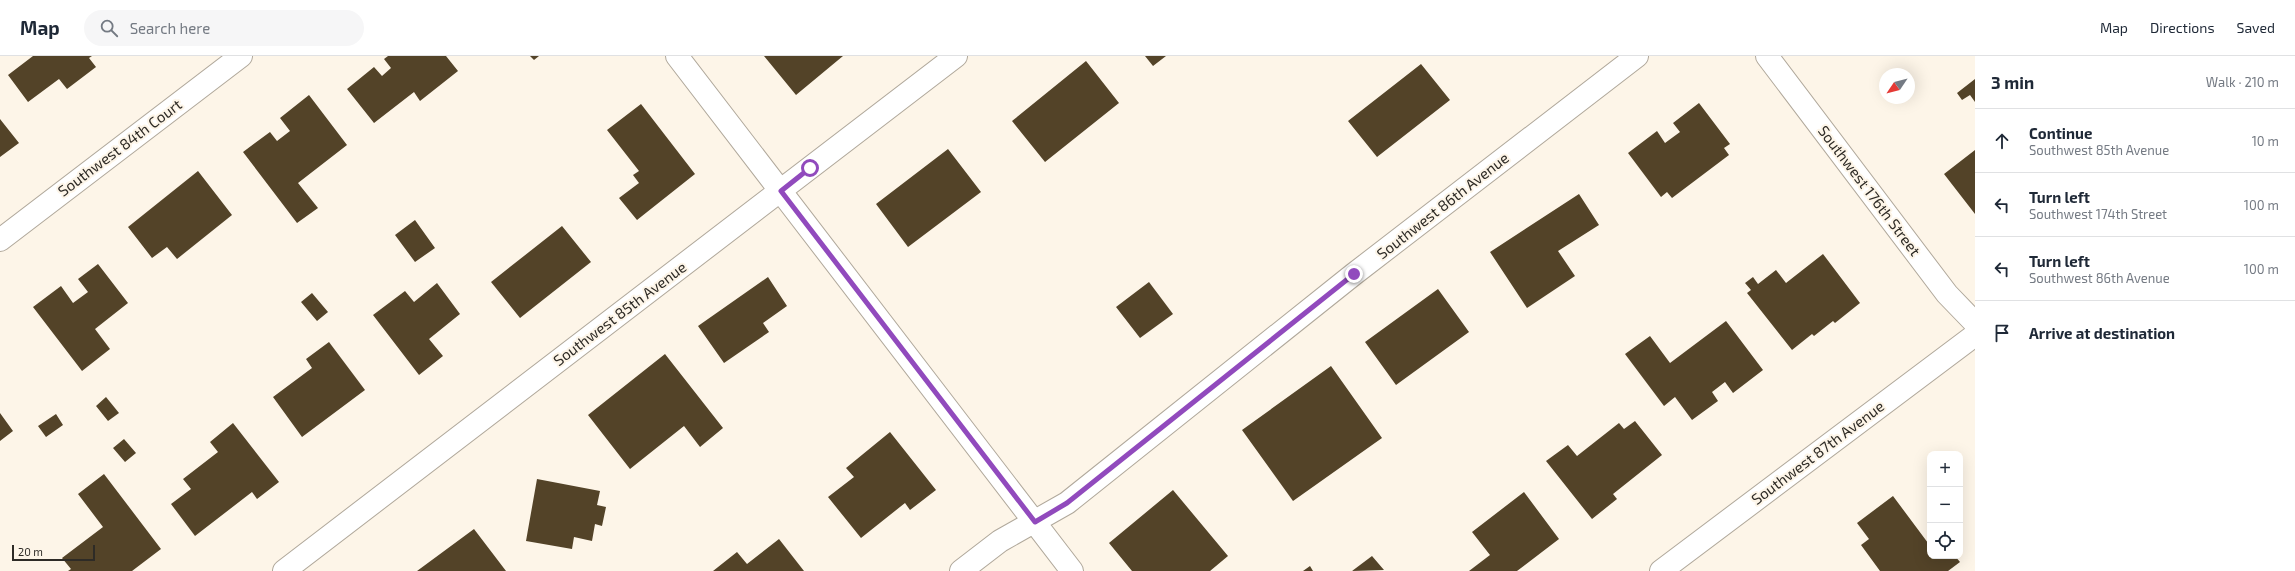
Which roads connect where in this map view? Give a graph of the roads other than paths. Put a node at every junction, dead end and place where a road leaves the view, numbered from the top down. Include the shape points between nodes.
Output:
1 (240, 56) edge
2 (677, 56) edge
3 (956, 56) edge
4 (1637, 56) edge
5 (1767, 56) edge
6 (781, 191) junction
7 (0, 240) edge
8 (1975, 323) edge
9 (1975, 335) edge
10 (1035, 522) junction
11 (284, 571) edge
12 (961, 571) edge
13 (1072, 571) edge
14 (1661, 571) edge

1 - 7 street, Southwest 84th Court
2 - 6 street
3 - 6 street, Southwest 85th Avenue
4 - 10 street, Southwest 86th Avenue via 1354,274 1067,503
5 - 8 street, Southwest 176th Street via 1948,294
6 - 10 street
6 - 11 street, Southwest 85th Avenue
9 - 14 street, Southwest 87th Avenue
10 - 12 street, Southwest 86th Avenue via 1000,541
10 - 13 street

